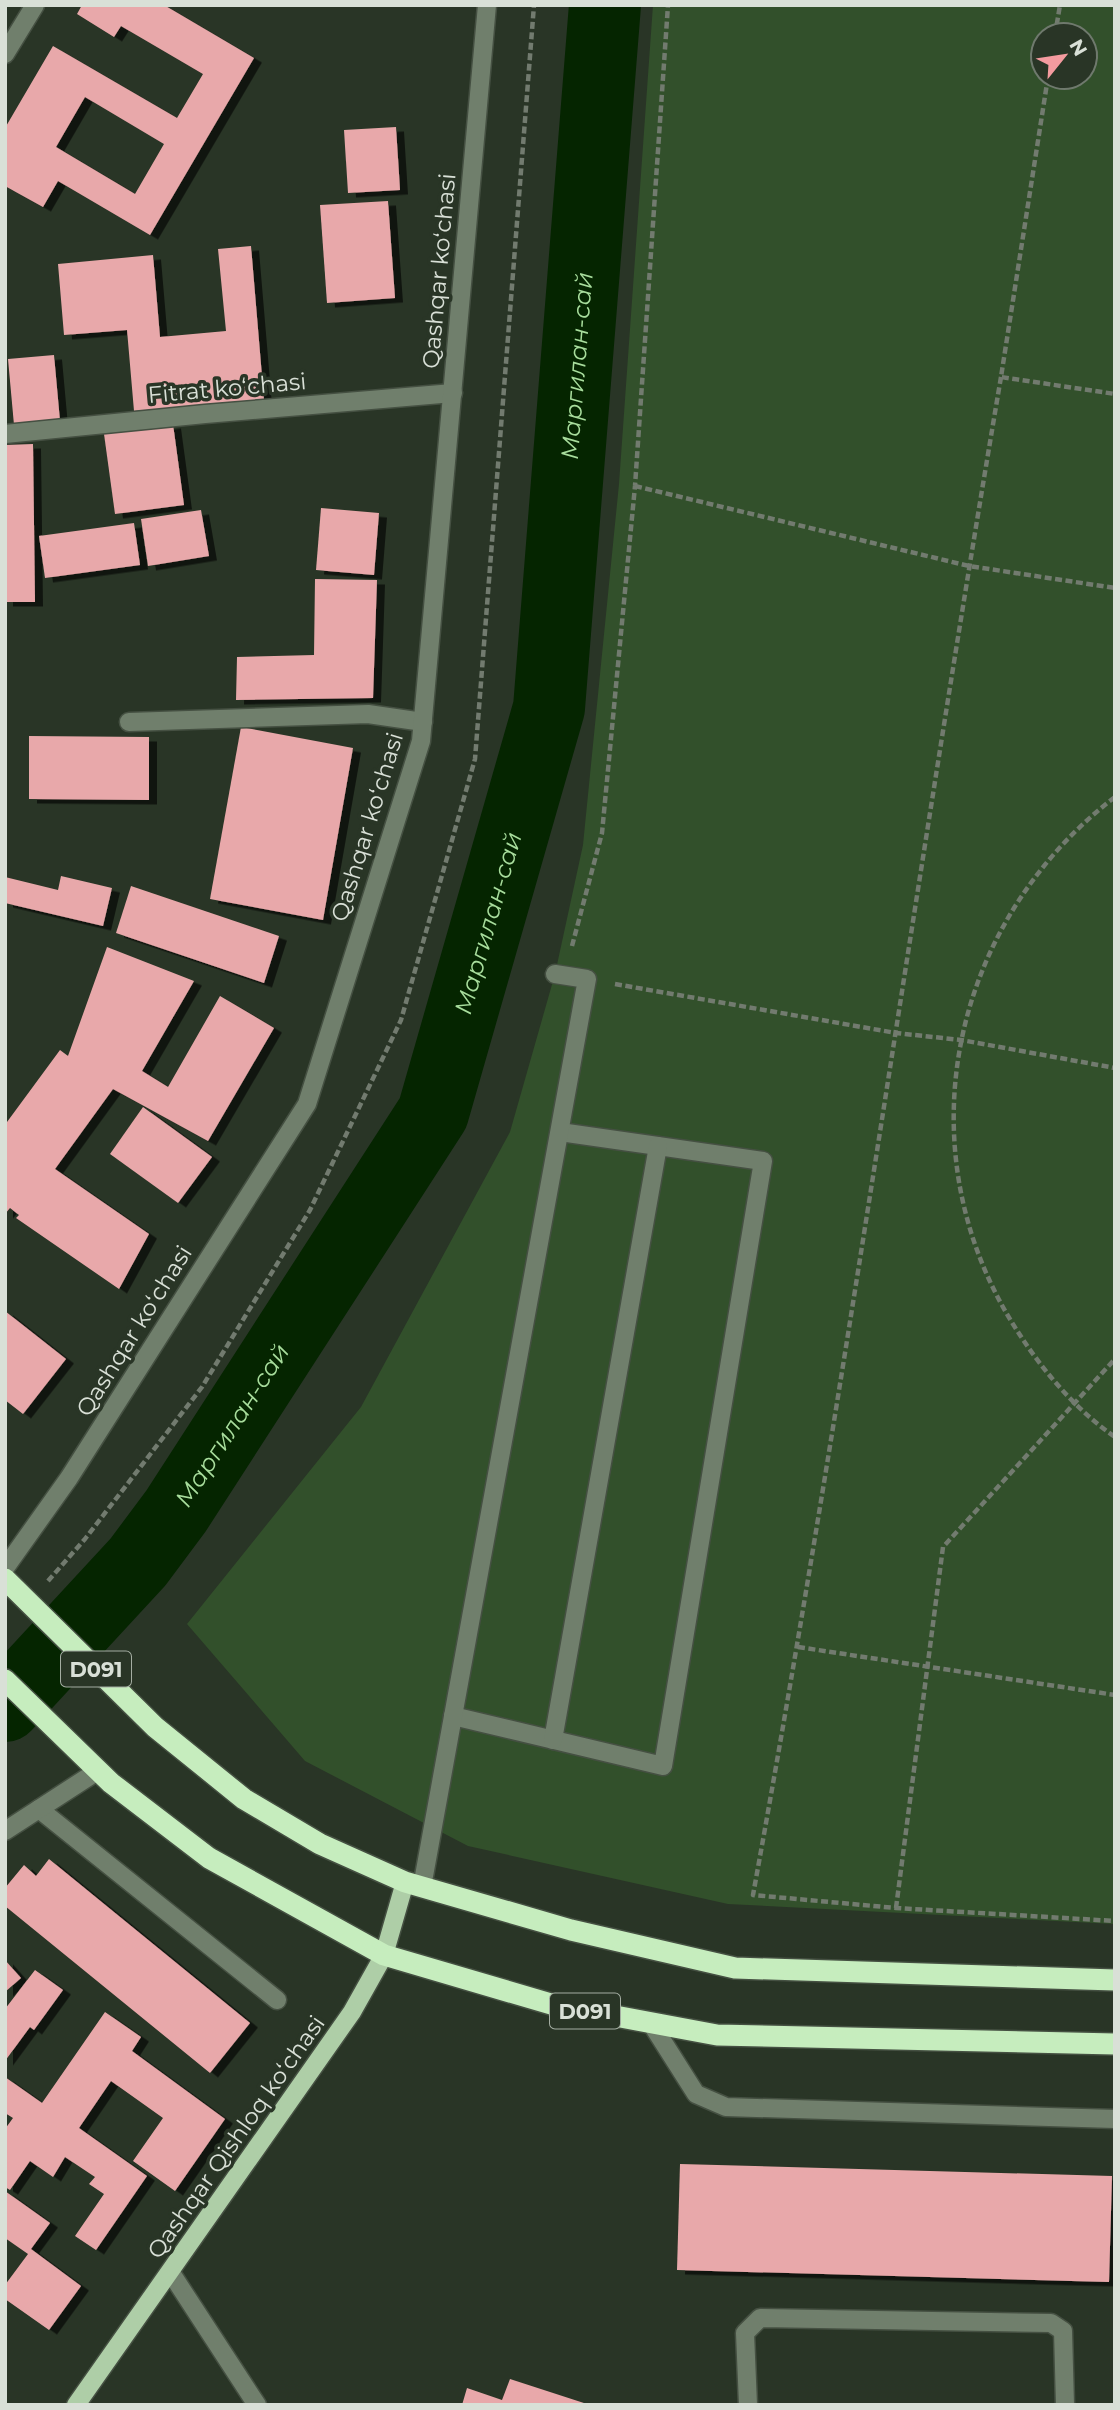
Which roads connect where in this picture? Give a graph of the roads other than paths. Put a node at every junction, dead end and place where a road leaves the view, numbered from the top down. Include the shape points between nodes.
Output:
1 (35, 5) edge
2 (487, 5) edge
3 (5, 54) edge
4 (453, 393) junction
5 (5, 434) edge
6 (129, 722) dead end
7 (423, 722) junction
8 (560, 975) road end
9 (560, 1132) junction
10 (659, 1146) junction
11 (5, 1568) edge
12 (5, 1579) edge
13 (5, 1680) edge
14 (453, 1716) junction
15 (553, 1740) junction
16 (105, 1777) junction
17 (39, 1809) junction
18 (5, 1831) edge
19 (413, 1884) junction
20 (384, 1955) junction
21 (1115, 1980) edge
22 (277, 2000) dead end
23 (651, 2023) junction
24 (1115, 2044) edge
25 (1115, 2119) edge
26 (171, 2273) junction
27 (76, 2405) edge
28 (257, 2405) edge
29 (748, 2405) edge
30 (1065, 2405) edge

1 - 3 street
2 - 4 street, Qashqar koʻchasi
4 - 5 street, Fitrat koʻchasi
4 - 7 street, Qashqar koʻchasi
6 - 7 street via 369,714
7 - 11 street, Qashqar koʻchasi via 421,741 307,1104 69,1478
8 - 9 street via 587,979
9 - 10 street
9 - 14 street
10 - 15 street
10 - 15 street via 763,1161 663,1766
12 - 19 highway, D091 via 155,1727 244,1799 320,1844
13 - 16 highway, D091
14 - 15 street
14 - 19 street
16 - 17 street
16 - 20 highway, D091 via 209,1858
17 - 18 street
17 - 22 street
19 - 20 main road, Qashqar Qishloq koʻchasi
19 - 21 highway, D091 via 571,1930 735,1968
20 - 23 highway, D091 via 551,2004
20 - 26 main road, Qashqar Qishloq koʻchasi via 352,2012
23 - 24 highway, D091 via 717,2035
23 - 25 street via 696,2094 726,2107
26 - 27 main road, Qashqar Qishloq koʻchasi
26 - 28 street
29 - 30 street via 745,2333 760,2318 1051,2323 1063,2332

